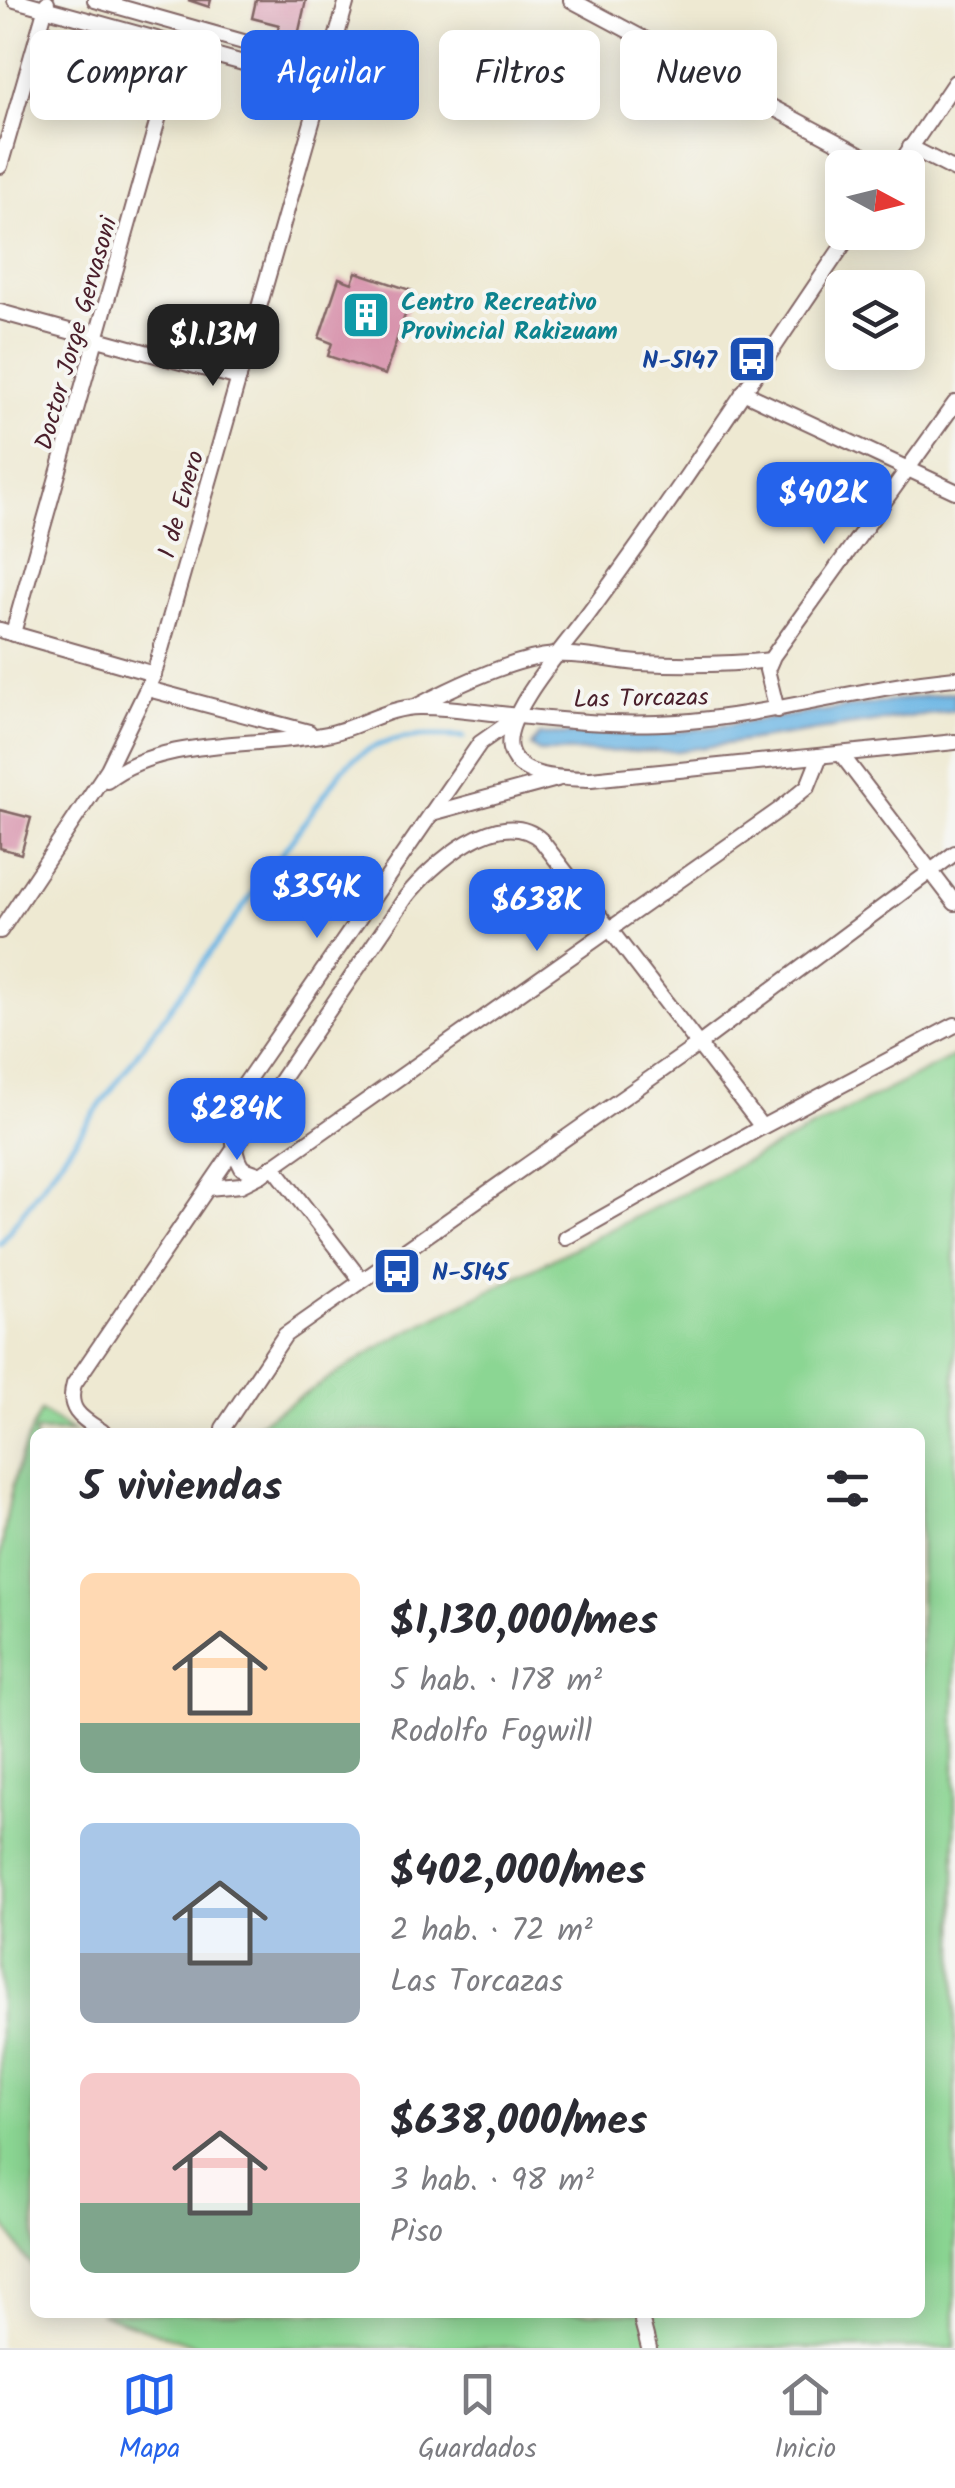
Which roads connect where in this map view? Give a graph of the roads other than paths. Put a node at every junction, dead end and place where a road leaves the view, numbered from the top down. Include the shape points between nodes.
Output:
1 (15, 0) edge
2 (95, 0) edge
3 (347, 0) edge
4 (571, 0) edge
5 (46, 4) edge
6 (131, 30) edge
7 (338, 30) edge
8 (241, 41) edge
9 (955, 82) edge
10 (159, 120) edge
11 (313, 120) edge
12 (910, 147) junction
13 (852, 150) edge
14 (908, 150) edge
15 (0, 166) edge
16 (955, 170) edge
17 (840, 250) edge
18 (0, 312) edge
19 (97, 339) junction
20 (239, 378) junction
21 (743, 392) junction
22 (955, 404) edge
23 (908, 468) junction
24 (955, 490) edge
25 (7, 632) edge
26 (558, 654) junction
27 (771, 660) junction
28 (952, 675) edge
29 (151, 682) junction
30 (417, 706) junction
31 (777, 710) junction
32 (518, 716) junction
33 (330, 734) junction
34 (955, 742) edge
35 (840, 754) junction
36 (820, 756) junction
37 (563, 777) junction
38 (98, 786) junction
39 (432, 813) junction
40 (955, 853) edge
41 (932, 873) junction
42 (955, 903) edge
43 (610, 930) junction
44 (0, 931) edge
45 (955, 1025) edge
46 (698, 1045) junction
47 (762, 1128) junction
48 (235, 1148) junction
49 (267, 1171) junction
50 (208, 1188) junction
51 (566, 1238) dead end
52 (362, 1281) junction
53 (98, 1428) edge
54 (223, 1428) dead end
55 (642, 2321) dead end
56 (649, 2348) edge

1 - 5 street
2 - 8 street
3 - 7 street, 1 de Enero
4 - 13 street
5 - 6 street
5 - 15 street
9 - 12 street
10 - 19 street, Doctor Jorge Gervasoni
11 - 20 street, 1 de Enero
12 - 14 street
12 - 16 street
17 - 21 street
18 - 19 street
19 - 20 street
19 - 25 street, Doctor Jorge Gervasoni
20 - 29 street, 1 de Enero
21 - 23 street
21 - 26 street
22 - 23 street
23 - 24 street
23 - 27 street
25 - 29 street, Las Torcazas
26 - 27 street via 654,664
26 - 30 street via 470,681
26 - 32 street
27 - 31 street via 767,670
28 - 31 street, Las Torcazas
29 - 33 street, Las Torcazas via 280,726
29 - 38 street, 1 de Enero
30 - 32 street, Las Torcazas
30 - 33 street, Las Torcazas
31 - 32 street, Las Torcazas via 632,724
32 - 37 street via 510,736 515,760
32 - 39 street via 480,742
33 - 38 street, Las Torcazas via 163,754
34 - 35 street
35 - 36 street
35 - 41 street
36 - 37 street
36 - 43 street via 808,786 790,802
37 - 39 street
38 - 44 street, 1 de Enero
39 - 48 street via 242,1088
40 - 41 street
41 - 42 street
41 - 46 street
43 - 46 street
43 - 48 street via 534,833 502,830 454,851 406,897
43 - 49 street
45 - 47 street
46 - 47 street
46 - 52 street
47 - 51 street
48 - 49 street via 242,1168
48 - 50 street
49 - 50 street via 241,1186
49 - 52 street
50 - 53 street via 74,1384 72,1408
52 - 54 street via 285,1335
55 - 56 street

